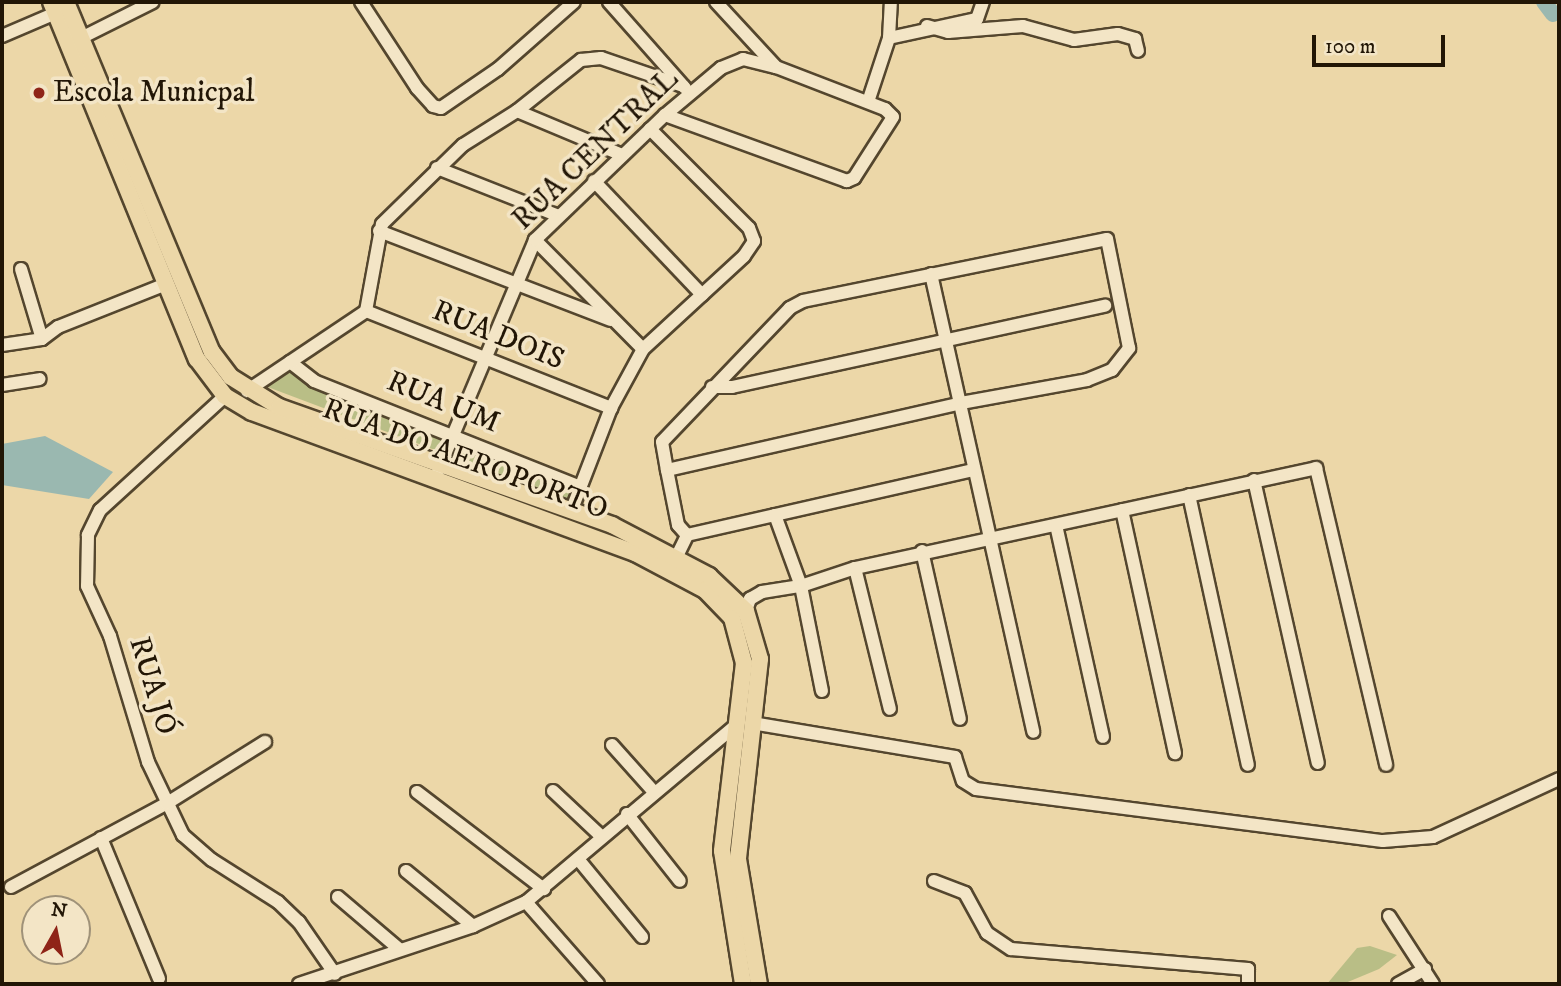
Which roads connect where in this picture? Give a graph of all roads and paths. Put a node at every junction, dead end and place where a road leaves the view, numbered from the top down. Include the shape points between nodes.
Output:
1 (153, 2) edge
2 (360, 2) edge
3 (573, 2) edge
4 (609, 2) edge
5 (716, 2) edge
6 (891, 2) edge
7 (984, 2) edge
8 (60, 6) edge
9 (927, 26) junction
10 (2, 36) edge
11 (81, 38) junction
12 (889, 38) junction
13 (1138, 51) dead end
14 (776, 67) junction
15 (687, 90) junction
16 (868, 102) junction
17 (517, 111) junction
18 (665, 115) junction
19 (650, 129) junction
20 (622, 155) junction
21 (437, 168) junction
22 (594, 181) junction
23 (559, 216) junction
24 (379, 231) junction
25 (535, 240) junction
26 (21, 269) dead end
27 (930, 274) junction
28 (166, 284) junction
29 (513, 285) junction
30 (702, 295) junction
31 (1105, 306) dead end
32 (366, 311) junction
33 (611, 320) junction
34 (946, 337) junction
35 (42, 339) junction
36 (2, 345) edge
37 (643, 349) junction
38 (483, 360) junction
39 (290, 362) junction
40 (40, 379) dead end
41 (2, 385) edge
42 (712, 387) junction
43 (247, 390) junction
44 (225, 396) junction
45 (961, 403) junction
46 (611, 408) junction
47 (453, 435) junction
48 (667, 470) junction
49 (974, 470) junction
50 (438, 471) junction
51 (1254, 480) junction
52 (581, 486) junction
53 (1189, 495) junction
54 (572, 509) junction
55 (1122, 510) junction
56 (775, 515) junction
57 (1056, 525) junction
58 (687, 536) junction
59 (989, 536) junction
60 (922, 551) junction
61 (676, 558) junction
62 (855, 568) junction
63 (801, 586) junction
64 (746, 611) junction
65 (822, 691) dead end
66 (890, 709) dead end
67 (960, 719) dead end
68 (744, 724) junction
69 (1033, 732) dead end
70 (1103, 737) dead end
71 (265, 742) dead end
72 (612, 745) dead end
73 (1175, 753) dead end
74 (1318, 763) dead end
75 (1248, 765) dead end
76 (1386, 765) dead end
77 (1559, 779) edge
78 (553, 791) dead end
79 (417, 792) dead end
80 (654, 792) junction
81 (734, 796) junction
82 (166, 804) junction
83 (627, 814) junction
84 (602, 837) junction
85 (101, 838) junction
86 (578, 859) junction
87 (406, 871) dead end
88 (680, 880) dead end
89 (934, 881) dead end
90 (11, 887) dead end
91 (544, 889) junction
92 (338, 897) dead end
93 (526, 902) junction
94 (1390, 916) dead end
95 (473, 926) junction
96 (642, 937) dead end
97 (399, 949) junction
98 (1426, 969) junction
99 (335, 974) junction
100 (159, 979) dead end
101 (299, 984) edge
102 (598, 984) edge
103 (743, 984) edge
104 (759, 984) edge
105 (1248, 984) edge
106 (1398, 984) edge
107 (1433, 984) edge

1 - 11 street
2 - 3 street via 430,103 446,107
4 - 15 street
5 - 14 street
6 - 12 street
7 - 9 street via 981,17
8 - 10 street
8 - 11 main road, RUA DO AEROPORTO
8 - 28 main road, RUA DO AEROPORTO
9 - 12 street
9 - 13 street via 948,32 1023,26 1074,40 1118,34 1135,39
11 - 43 main road, RUA DO AEROPORTO via 212,352
12 - 16 street
14 - 15 street, RUA CENTRAL via 733,62
14 - 16 street, RUA CENTRAL
15 - 17 street via 588,57
15 - 18 street, RUA CENTRAL
16 - 18 street, RUA CENTRAL via 891,113 892,124 854,178 842,180
17 - 20 street
17 - 21 street via 463,145
18 - 19 street, RUA CENTRAL
19 - 20 street, RUA CENTRAL
19 - 30 street via 753,233 750,249
20 - 22 street, RUA CENTRAL
21 - 23 street
21 - 24 street
22 - 23 street, RUA CENTRAL
22 - 30 street
23 - 25 street, RUA CENTRAL
24 - 29 street
24 - 32 street
25 - 29 street, RUA CENTRAL
25 - 33 street
26 - 35 street
27 - 34 street
27 - 42 street via 803,301 790,308
27 - 45 street via 1103,237 1109,244 1129,348 1123,360 1087,380
28 - 35 street via 58,327
28 - 44 main road, RUA DO AEROPORTO via 197,359
29 - 33 street
29 - 38 street, RUA CENTRAL
30 - 37 street
31 - 34 street
32 - 38 street, RUA DOIS
32 - 39 street
33 - 37 street
34 - 42 street via 732,387
34 - 45 street
35 - 36 street
37 - 46 street
38 - 46 street, RUA DOIS
38 - 47 street, RUA CENTRAL
39 - 43 street
39 - 47 street, RUA UM via 314,380
40 - 41 street
42 - 48 street via 665,434
43 - 50 main road, RUA DO AEROPORTO
44 - 50 main road, RUA DO AEROPORTO via 243,409
44 - 82 street, RUA JÓ via 100,510 88,535 87,586 110,636 131,718
45 - 48 street
45 - 49 street
46 - 52 street
47 - 50 street, RUA CENTRAL
47 - 52 street, RUA UM
48 - 58 street via 678,525
49 - 56 street
49 - 59 street
50 - 54 main road, RUA DO AEROPORTO
50 - 68 main road, RUA DO AEROPORTO via 584,531 705,590 732,618 742,644
51 - 53 street
51 - 74 street
51 - 76 street via 1311,467 1318,471
52 - 54 street
53 - 55 street
53 - 75 street
54 - 61 main road, RUA DO AEROPORTO
55 - 57 street
55 - 73 street
56 - 58 street
56 - 63 street
57 - 59 street
57 - 70 street
58 - 61 street
59 - 60 street
59 - 69 street
60 - 62 street
60 - 67 street
61 - 64 main road, RUA DO AEROPORTO via 723,585
62 - 63 street
62 - 66 street
63 - 64 street via 762,592 750,599
63 - 65 street
64 - 68 main road, RUA DO AEROPORTO via 760,659
68 - 77 street via 955,757 962,781 976,789 1383,841 1433,837
68 - 80 street
68 - 81 main road, RUA DO AEROPORTO
71 - 82 street
72 - 80 street
78 - 84 street
79 - 91 street
80 - 83 street
81 - 103 main road, RUA DO AEROPORTO via 724,874
81 - 104 main road, RUA DO AEROPORTO via 738,859
82 - 85 street
82 - 99 street, RUA JÓ via 192,846 265,891 299,922
83 - 84 street
83 - 88 street
84 - 86 street
85 - 90 street
85 - 100 street
86 - 91 street
86 - 96 street
87 - 95 street
89 - 105 street via 965,893 987,933 1011,950 1248,969
91 - 93 street
92 - 97 street
93 - 95 street
93 - 102 street
94 - 98 street
95 - 97 street
97 - 99 street
98 - 106 street
98 - 107 street
99 - 101 street

